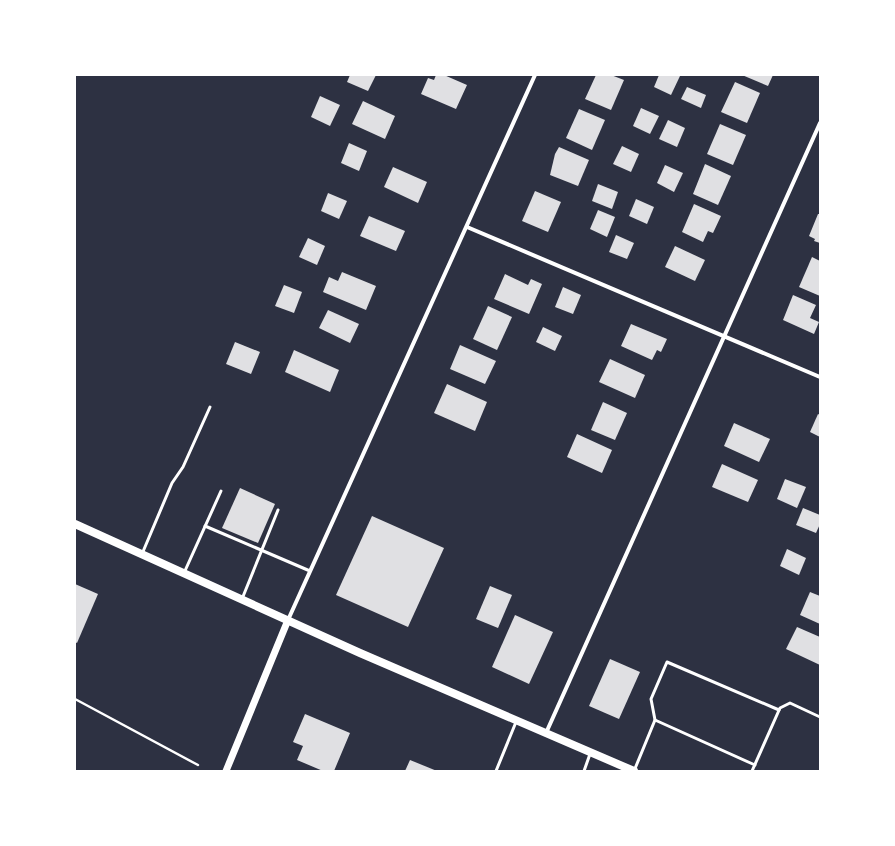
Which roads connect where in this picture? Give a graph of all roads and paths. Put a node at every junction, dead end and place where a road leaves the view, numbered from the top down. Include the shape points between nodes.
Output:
1 (535, 75) edge
2 (820, 123) edge
3 (467, 227) junction
4 (724, 337) junction
5 (820, 378) edge
6 (210, 407) dead end
7 (221, 491) dead end
8 (278, 510) dead end
9 (75, 524) edge
10 (205, 526) junction
11 (262, 551) junction
12 (142, 554) junction
13 (310, 571) junction
14 (184, 573) junction
15 (242, 599) junction
16 (288, 620) junction
17 (75, 699) edge
18 (779, 710) junction
19 (820, 717) edge
20 (517, 720) junction
21 (655, 720) junction
22 (546, 733) junction
23 (591, 753) junction
24 (198, 765) dead end
25 (755, 765) junction
26 (618, 768) edge
27 (226, 771) edge
28 (496, 771) edge
29 (584, 771) edge
30 (634, 771) edge
31 (752, 771) edge

1 - 3 street
2 - 4 street
3 - 4 street
3 - 13 street
4 - 5 street
4 - 22 street
6 - 12 lane via 172,483
7 - 10 lane
8 - 11 lane
9 - 12 main road
10 - 11 lane
10 - 14 lane
11 - 13 lane
11 - 15 lane
12 - 14 main road
13 - 16 street
14 - 15 main road
15 - 16 main road
16 - 20 main road
16 - 27 street
17 - 24 path
18 - 19 lane via 790,703
18 - 21 lane via 667,662 651,699
18 - 25 lane
20 - 22 main road
20 - 28 lane
21 - 25 lane
21 - 30 lane
22 - 23 main road
23 - 26 main road
23 - 29 lane
25 - 31 lane
26 - 30 main road

